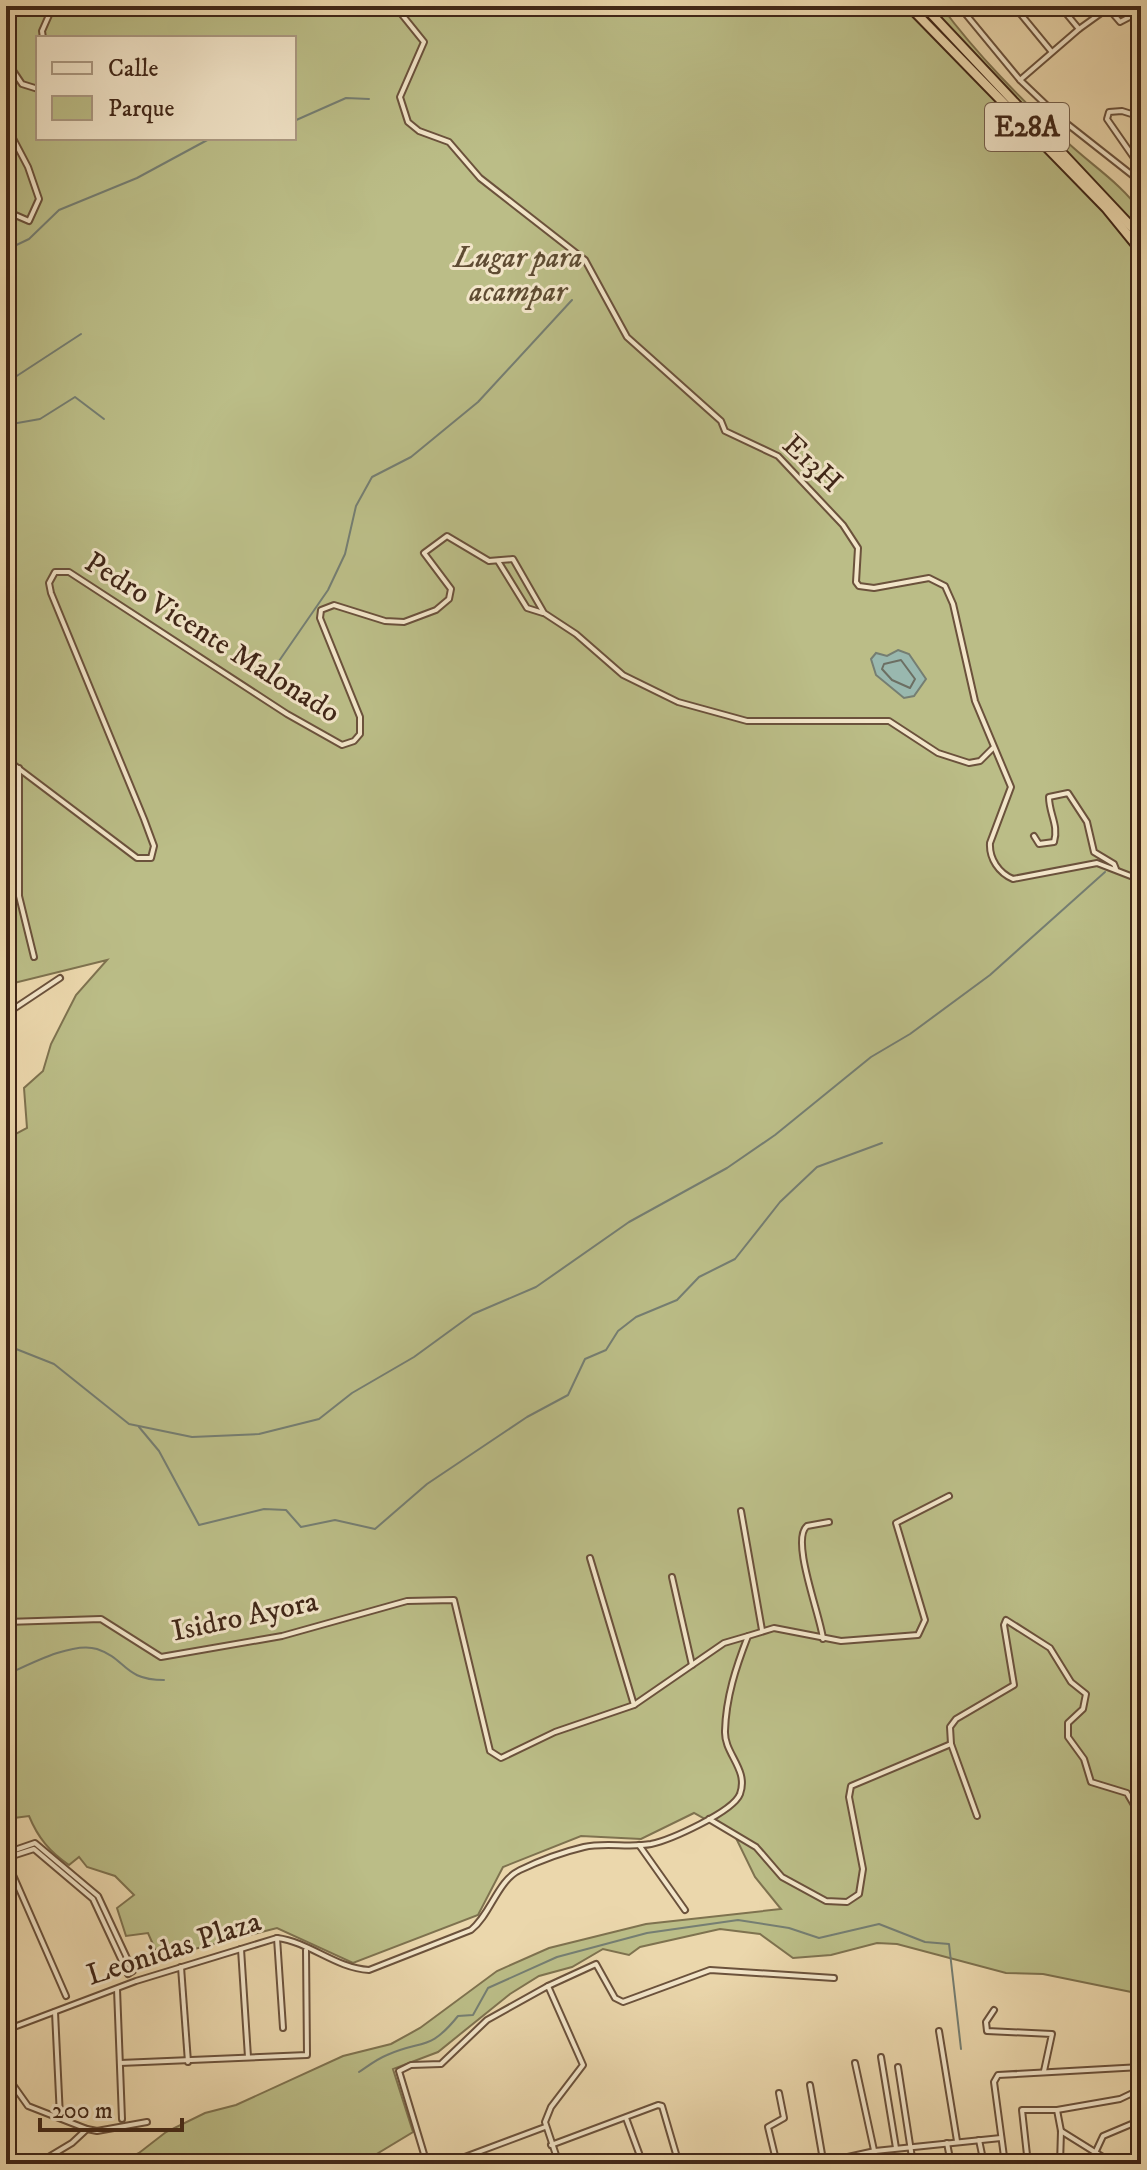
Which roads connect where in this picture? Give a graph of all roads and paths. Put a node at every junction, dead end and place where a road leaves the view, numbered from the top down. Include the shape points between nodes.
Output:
1 (53, 6) edge
2 (395, 6) edge
3 (909, 6) edge
4 (924, 6) edge
5 (949, 6) edge
6 (959, 6) edge
7 (1014, 6) edge
8 (1060, 6) edge
9 (1109, 7) edge
10 (1141, 11) edge
11 (931, 14) junction
12 (1079, 29) junction
13 (43, 36) edge
14 (1051, 51) junction
15 (1141, 52) edge
16 (1141, 59) edge
17 (6, 60) edge
18 (1020, 80) junction
19 (36, 88) edge
20 (1141, 117) edge
21 (6, 125) edge
22 (1141, 168) edge
23 (1141, 182) edge
24 (6, 211) edge
25 (1141, 237) edge
26 (1141, 251) edge
27 (498, 561) junction
28 (544, 613) junction
29 (993, 748) junction
30 (6, 759) edge
31 (19, 768) junction
32 (1034, 836) dead end
33 (1116, 869) junction
34 (1141, 880) edge
35 (34, 957) dead end
36 (60, 978) dead end
37 (6, 1014) edge
38 (949, 1496) dead end
39 (741, 1511) dead end
40 (829, 1522) dead end
41 (590, 1558) dead end
42 (672, 1577) dead end
43 (6, 1622) edge
44 (762, 1630) junction
45 (748, 1636) junction
46 (823, 1639) junction
47 (692, 1665) junction
48 (634, 1705) junction
49 (951, 1744) junction
50 (977, 1816) dead end
51 (1141, 1817) edge
52 (709, 1819) junction
53 (639, 1845) junction
54 (31, 1846) junction
55 (6, 1857) edge
56 (685, 1910) dead end
57 (277, 1938) junction
58 (241, 1949) junction
59 (306, 1949) junction
60 (181, 1967) junction
61 (834, 1978) dead end
62 (548, 1986) junction
63 (117, 1989) junction
64 (66, 1996) dead end
65 (994, 2010) dead end
66 (55, 2012) junction
67 (7, 2028) edge
68 (283, 2028) dead end
69 (939, 2031) dead end
70 (248, 2057) junction
71 (881, 2057) dead end
72 (188, 2062) junction
73 (120, 2063) junction
74 (855, 2063) dead end
75 (898, 2067) dead end
76 (1141, 2067) edge
77 (1044, 2071) junction
78 (6, 2075) edge
79 (810, 2085) dead end
80 (1141, 2089) edge
81 (779, 2093) dead end
82 (1057, 2110) junction
83 (60, 2118) junction
84 (626, 2118) junction
85 (122, 2119) dead end
86 (1141, 2120) edge
87 (147, 2122) dead end
88 (545, 2127) junction
89 (87, 2129) junction
90 (1061, 2131) junction
91 (1001, 2138) junction
92 (979, 2140) junction
93 (957, 2141) junction
94 (947, 2143) junction
95 (551, 2145) junction
96 (910, 2147) junction
97 (896, 2148) junction
98 (875, 2151) junction
99 (1096, 2152) junction
100 (1141, 2159) edge
101 (823, 2160) junction
102 (37, 2164) edge
103 (427, 2164) edge
104 (446, 2164) edge
105 (559, 2164) edge
106 (643, 2164) edge
107 (679, 2164) edge
108 (777, 2164) edge
109 (816, 2164) edge
110 (877, 2164) edge
111 (913, 2164) edge
112 (951, 2164) edge
113 (984, 2164) edge
114 (1005, 2164) edge
115 (1028, 2164) edge
116 (1060, 2164) edge
117 (1114, 2164) edge
118 (1128, 2164) edge

1 - 13 street
2 - 29 street, E13H via 424,42 400,97 402,112 413,127 449,142 480,178 585,260 627,337 721,421 725,431 784,461 858,548 857,584 874,588 929,578 942,583 953,604 975,701
3 - 26 highway, E28A via 1106,208
4 - 11 highway, E28A
5 - 11 street
6 - 18 street
7 - 14 street
8 - 12 street
9 - 10 street via 1120,22
9 - 12 street
11 - 25 highway, E28A
12 - 14 street
14 - 18 street
15 - 16 street
17 - 19 street via 22,84
18 - 23 street
20 - 22 street via 1122,111 1109,112 1107,119
21 - 24 street via 39,199 29,221
27 - 28 street via 527,608
27 - 28 street via 518,563
27 - 31 street, Pedro Vicente Malonado via 447,536 424,554 451,589 449,599 436,610 394,622 334,605 321,610 360,717 360,734 342,745 69,572 58,570 49,583 51,593 144,819 154,846 151,858 137,858
28 - 29 street via 623,675 678,702 747,721 889,721 938,753 969,763 980,761
29 - 33 street, E13H via 1011,791 989,850 1002,874 1013,879 1097,863
30 - 31 street, Pedro Vicente Malonado
31 - 35 street via 19,896
32 - 33 street via 1039,844 1054,842 1057,830 1049,797 1068,793 1087,822 1094,852
33 - 34 street, E13H
36 - 37 street
38 - 46 street via 896,1523 925,1620 922,1631 913,1636
39 - 44 street
40 - 46 street via 807,1526 801,1535
41 - 48 street
42 - 47 street
43 - 48 street, Isidro Ayora via 101,1619 161,1657 282,1636 407,1601 454,1600 494,1756 504,1757 555,1732
44 - 45 street
44 - 46 street
45 - 47 street via 724,1643
45 - 52 street, Leonidas Plaza via 732,1678 725,1732 741,1772 740,1794
47 - 48 street
49 - 50 street
49 - 51 street via 950,1727 956,1719 1014,1685 1004,1625 1010,1621 1050,1648 1071,1682 1086,1694 1083,1709 1067,1730 1084,1759 1087,1778 1127,1793
49 - 52 street via 851,1786 863,1879 859,1894 847,1902 826,1901 782,1877 756,1847
52 - 53 street, Leonidas Plaza
53 - 56 street
53 - 59 street, Leonidas Plaza via 585,1846 517,1871 485,1919 471,1930 369,1970 351,1969
54 - 54 street via 93,1899 131,1974 98,1896
54 - 55 street
55 - 64 street
57 - 58 street, Leonidas Plaza
57 - 59 street, Leonidas Plaza
57 - 68 street
58 - 60 street, Leonidas Plaza
58 - 70 street
59 - 70 street via 308,2054
60 - 63 street, Leonidas Plaza
60 - 72 street
61 - 62 street via 710,1970 623,2002 615,1998 596,1964
62 - 88 street via 583,2069 551,2107
62 - 103 street via 487,2020 441,2064 399,2071
63 - 66 street, Leonidas Plaza
63 - 73 street
65 - 77 street via 987,2031 1052,2034
66 - 67 street, Leonidas Plaza
66 - 83 street
69 - 93 street
70 - 72 street
71 - 97 street
72 - 73 street
73 - 85 street
74 - 98 street
75 - 96 street
76 - 77 street
77 - 91 street via 1000,2074 994,2082
78 - 83 street via 28,2106
79 - 101 street
80 - 82 street via 1120,2099
81 - 108 street via 784,2118 768,2127
82 - 90 street
82 - 115 street via 1022,2110
83 - 89 street
84 - 95 street
84 - 106 street
84 - 107 street via 662,2106
86 - 99 street via 1103,2136
87 - 89 street
88 - 95 street
88 - 104 street
89 - 102 street
90 - 99 street
90 - 116 street
91 - 92 street
91 - 114 street
92 - 93 street
92 - 113 street
93 - 94 street
94 - 96 street
94 - 112 street
95 - 105 street
96 - 97 street
96 - 111 street
97 - 98 street
98 - 101 street
98 - 110 street
99 - 117 street
100 - 118 street
101 - 109 street

